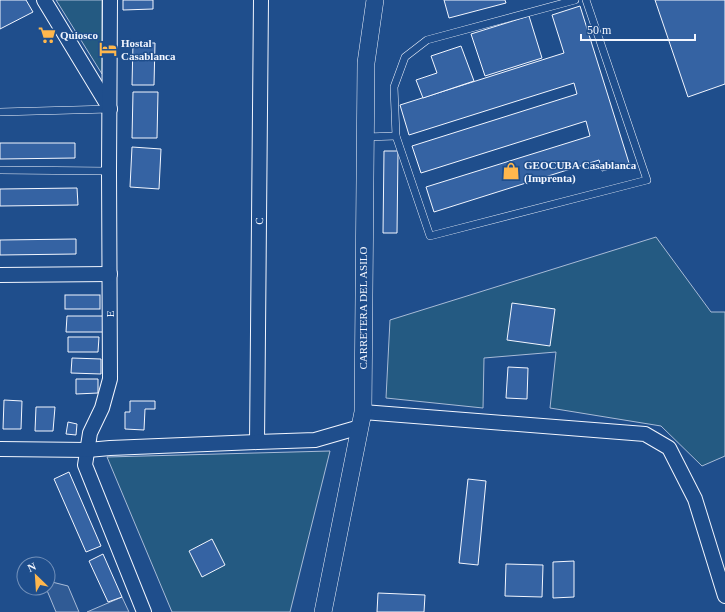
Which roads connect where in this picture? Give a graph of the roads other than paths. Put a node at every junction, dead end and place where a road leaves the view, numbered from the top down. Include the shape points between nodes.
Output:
1 (44, 0) edge
2 (110, 0) edge
3 (261, 0) edge
4 (376, 0) edge
5 (575, 0) edge
6 (586, 0) edge
7 (110, 109) junction
8 (0, 112) edge
9 (396, 136) junction
10 (365, 137) junction
11 (0, 170) edge
12 (109, 171) junction
13 (110, 274) junction
14 (0, 275) edge
15 (361, 420) junction
16 (257, 442) junction
17 (0, 450) edge
18 (88, 450) junction
19 (725, 596) edge
20 (144, 612) edge
21 (323, 612) edge

1 - 7 street
2 - 7 street, E
3 - 16 street, C
4 - 10 street, CARRETERA DEL ASILO via 366,63
5 - 9 lane via 426,40 405,57 394,87
6 - 9 lane via 648,180 430,236
7 - 8 lane
7 - 12 street, E
9 - 10 lane
10 - 15 street, CARRETERA DEL ASILO
11 - 12 lane
12 - 13 street, E
13 - 14 street
13 - 18 street, E via 110,379 102,408 90,433
15 - 16 street via 315,440
15 - 19 street via 645,434 668,448 695,499
15 - 21 street, CARRETERA DEL ASILO
16 - 18 street
17 - 18 street
18 - 20 street, E via 85,465

